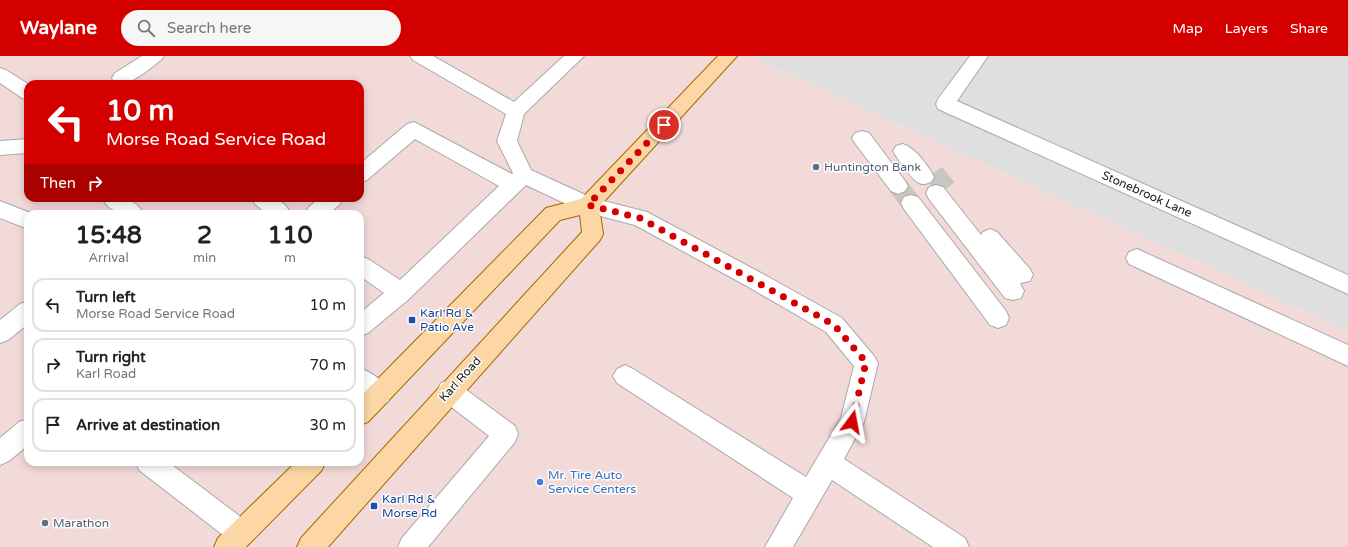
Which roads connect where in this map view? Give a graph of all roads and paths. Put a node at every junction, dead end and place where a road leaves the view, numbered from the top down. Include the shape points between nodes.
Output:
1 (155, 56) edge
2 (419, 56) edge
3 (575, 56) edge
4 (728, 56) edge
5 (979, 56) edge
6 (0, 74) edge
7 (124, 80) edge
8 (24, 90) edge
9 (516, 111) junction
10 (862, 138) dead end
11 (24, 146) edge
12 (0, 148) edge
13 (364, 172) edge
14 (519, 180) junction
15 (923, 187) junction
16 (118, 202) edge
17 (267, 202) edge
18 (328, 202) edge
19 (588, 205) junction
20 (0, 209) edge
21 (128, 210) edge
22 (276, 210) edge
23 (320, 210) edge
24 (24, 219) edge
25 (1137, 258) dead end
26 (364, 268) edge
27 (1348, 285) edge
28 (401, 292) junction
29 (24, 314) edge
30 (364, 323) edge
31 (0, 334) edge
32 (1348, 356) edge
33 (624, 376) dead end
34 (364, 381) edge
35 (449, 391) junction
36 (380, 394) junction
37 (364, 410) edge
38 (24, 433) edge
39 (0, 453) edge
40 (828, 462) junction
41 (152, 466) edge
42 (309, 466) edge
43 (810, 494) junction
44 (234, 540) edge
45 (310, 547) edge
46 (411, 547) edge
47 (778, 547) edge
48 (956, 547) edge

1 - 7 street
2 - 9 street
3 - 9 street
4 - 19 main road
5 - 27 street, Stonebrook Lane via 945,104
6 - 8 street
9 - 14 street via 507,141
10 - 15 street
11 - 12 street
13 - 14 street via 414,129
14 - 19 street
14 - 28 street
15 - 15 street via 903,151
15 - 15 street via 1010,297
16 - 21 street
17 - 22 street
18 - 23 street
19 - 35 main road, Karl Road via 593,234
19 - 36 main road via 553,214
19 - 40 street via 640,218 834,325 866,362 852,422
20 - 24 street
25 - 32 street
26 - 28 street
28 - 30 street
29 - 31 street
33 - 43 street
34 - 36 street
35 - 45 main road, Karl Road
35 - 46 street via 506,434
36 - 37 main road
38 - 39 street
40 - 43 street
40 - 48 street
41 - 44 street
42 - 44 main road
43 - 47 street

